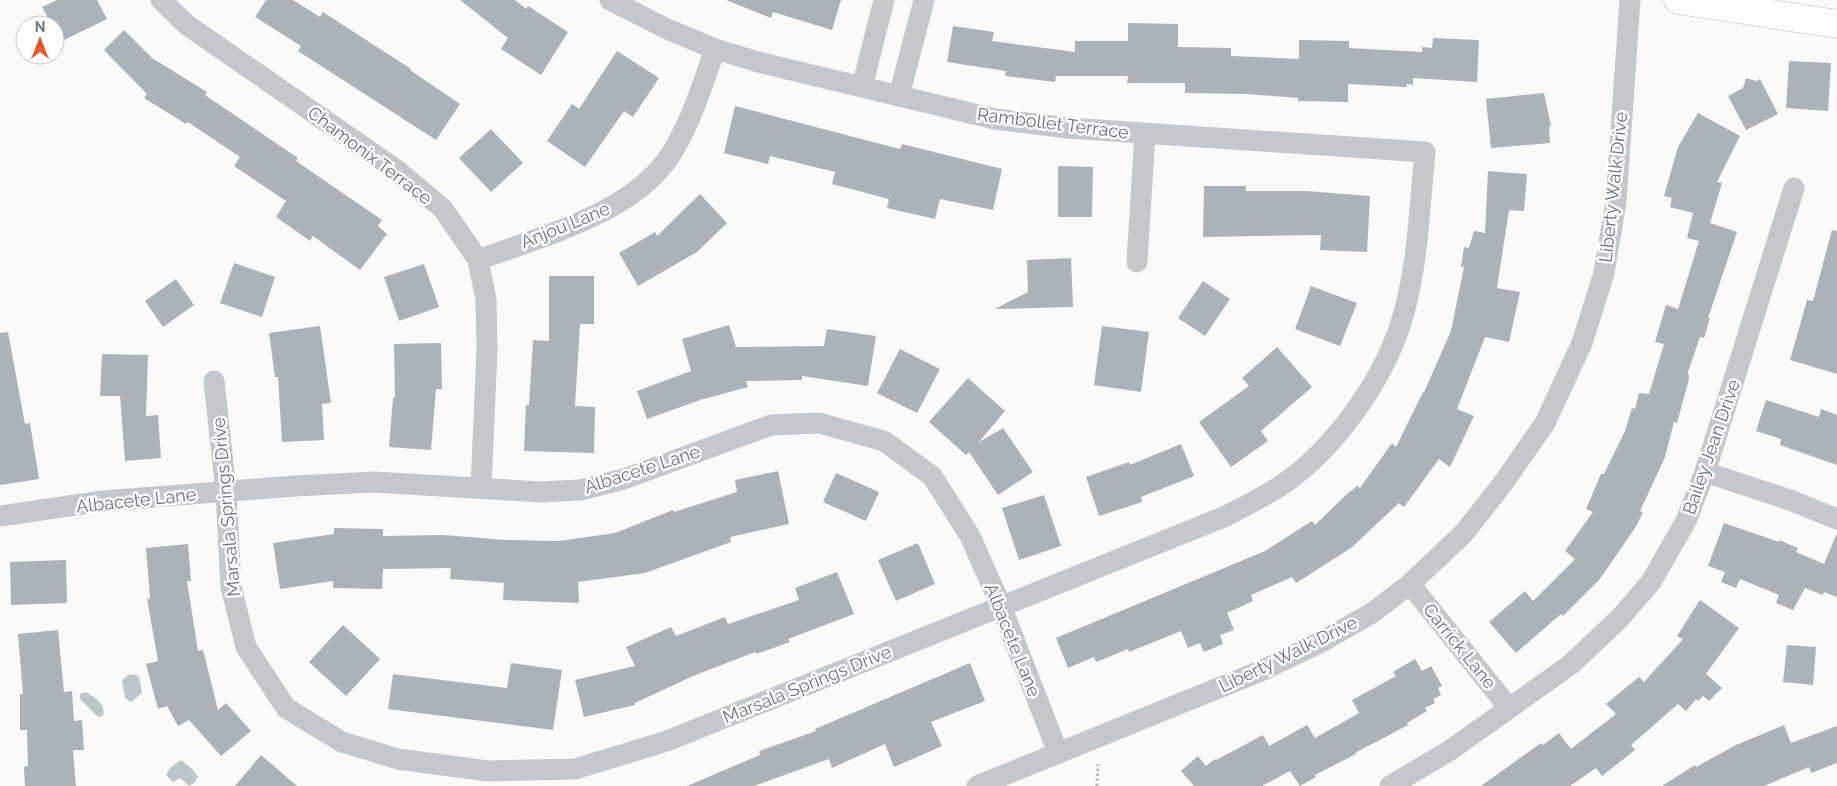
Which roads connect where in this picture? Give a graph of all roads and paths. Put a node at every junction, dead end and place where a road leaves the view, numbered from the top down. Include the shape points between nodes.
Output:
1 (161, 0) edge
2 (610, 0) edge
3 (884, 0) edge
4 (924, 0) edge
5 (1630, 0) edge
6 (1678, 0) edge
7 (1837, 24) edge
8 (715, 49) junction
9 (862, 87) junction
10 (899, 96) junction
11 (1145, 134) junction
12 (1425, 152) joint
13 (1794, 188) dead end
14 (478, 260) junction
15 (1137, 262) dead end
16 (214, 381) dead end
17 (1705, 472) junction
18 (481, 487) junction
19 (226, 491) junction
20 (0, 516) edge
21 (1837, 519) edge
22 (1410, 584) junction
23 (1001, 606) junction
24 (1509, 708) junction
25 (1058, 753) junction
26 (1098, 764) dead end
27 (977, 786) edge
28 (1097, 786) edge
29 (1390, 786) edge

1 - 14 street, Chamonix Terrace via 187,25 398,171 443,209
2 - 8 street, Rambollet Terrace via 668,30
3 - 9 street
4 - 10 street
5 - 22 street, Liberty Walk Drive via 1616,202 1604,273 1582,343 1545,423 1504,482 1464,533
6 - 7 main road
8 - 9 street, Rambollet Terrace
8 - 14 street, Anjou Lane via 689,118 672,151 648,181 603,212
9 - 10 street, Rambollet Terrace
10 - 11 street, Rambollet Terrace via 995,119
11 - 12 street, Rambollet Terrace
11 - 15 street
12 - 23 street, Marsala Springs Drive via 1413,268 1399,329 1371,390 1332,441 1283,484 1226,516
13 - 17 street, Bailey Jean Drive
14 - 18 street, Chamonix Terrace via 486,300 487,350
16 - 19 street, Marsala Springs Drive
17 - 21 street
17 - 24 street, Bailey Jean Drive via 1686,521 1641,595 1589,648
18 - 19 street, Albacete Lane via 374,482
18 - 23 street, Albacete Lane via 541,492 580,490 624,479 771,426 819,423 884,442 932,476 970,536
19 - 20 street, Albacete Lane via 103,501
19 - 23 street, Marsala Springs Drive via 231,587 246,647 286,708 342,742 398,759 488,770 575,769 667,741
22 - 24 street, Carrick Lane
22 - 25 street, Liberty Walk Drive via 1372,613 1263,670
23 - 25 street, Albacete Lane
24 - 29 street, Bailey Jean Drive via 1449,751
25 - 27 street, Liberty Walk Drive
26 - 28 path

